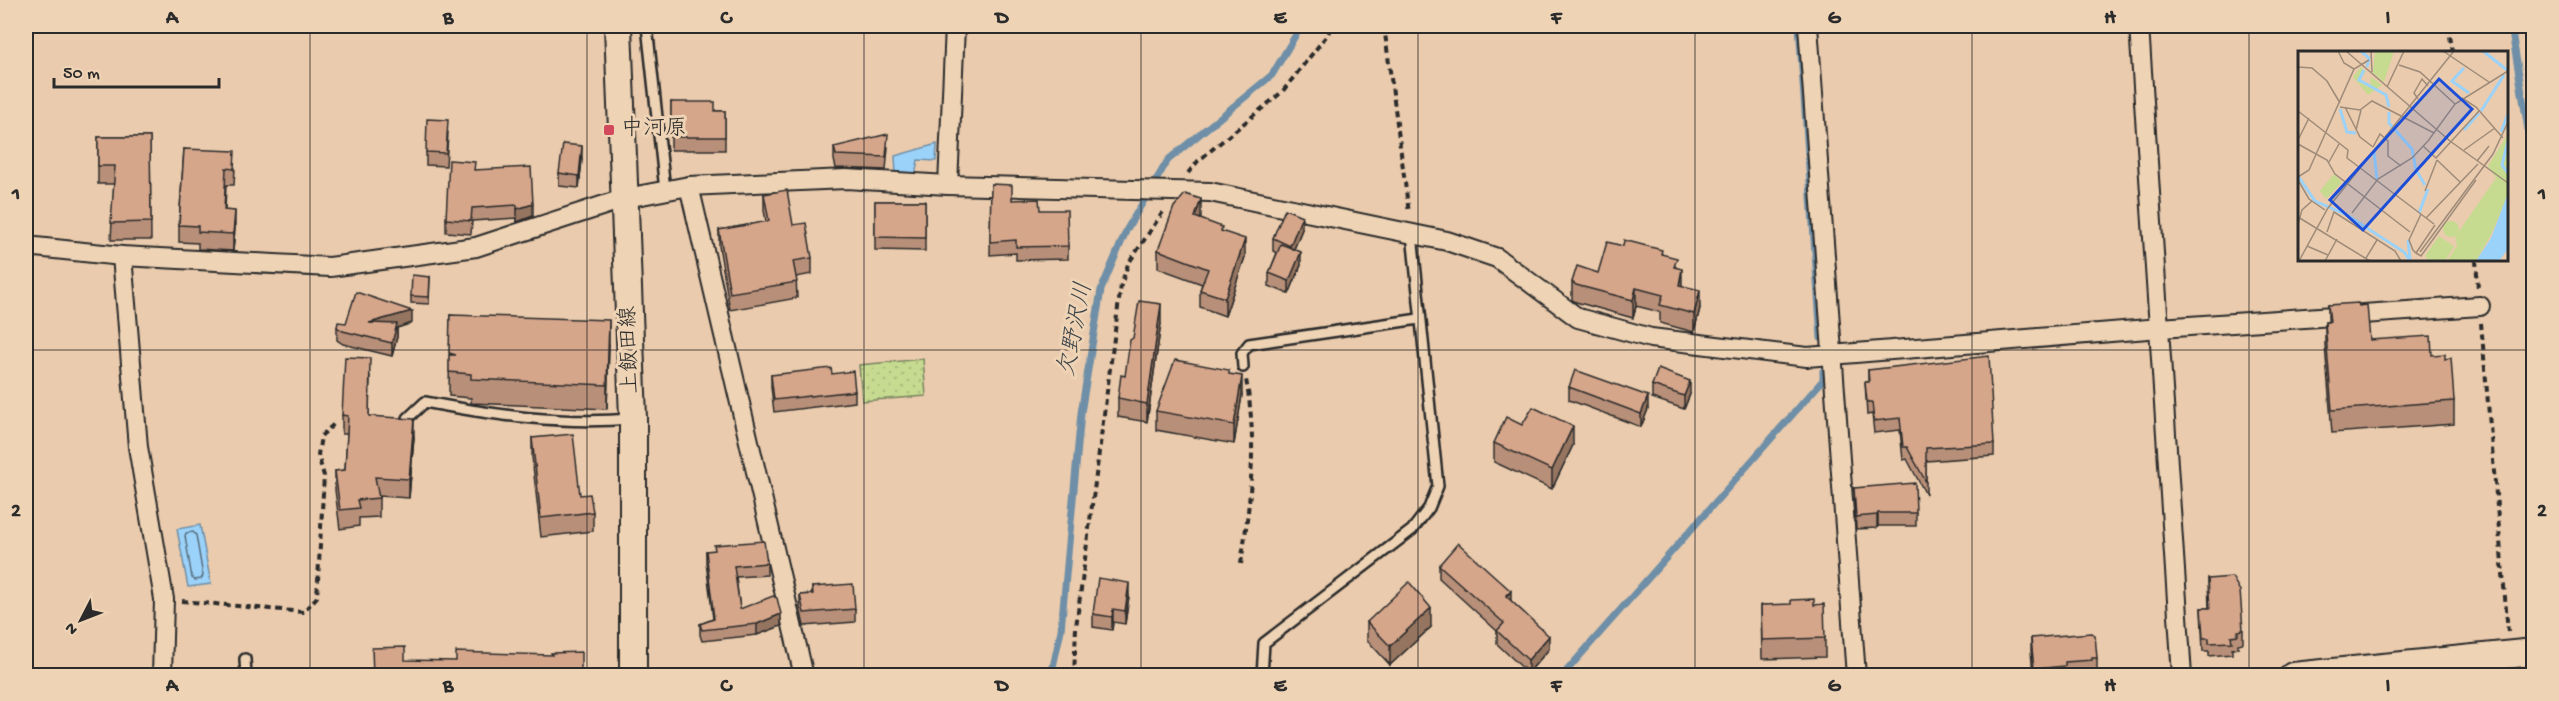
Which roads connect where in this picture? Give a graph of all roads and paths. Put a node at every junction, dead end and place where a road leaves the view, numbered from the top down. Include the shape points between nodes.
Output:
1 (618, 26) edge
2 (647, 26) edge
3 (955, 26) edge
4 (1345, 26) edge
5 (1384, 26) edge
6 (1808, 26) edge
7 (2139, 26) edge
8 (2448, 26) edge
9 (1330, 27) edge
10 (2453, 51) edge
11 (948, 185) junction
12 (689, 186) junction
13 (664, 190) junction
14 (1171, 190) junction
15 (626, 198) junction
16 (1412, 234) junction
17 (26, 246) edge
18 (122, 256) junction
19 (2476, 261) edge
20 (2480, 306) junction
21 (1419, 319) junction
22 (2160, 328) junction
23 (1833, 355) junction
24 (1243, 367) joint
25 (408, 418) edge
26 (633, 418) junction
27 (335, 423) dead end
28 (1241, 564) dead end
29 (164, 599) junction
30 (2509, 643) dead end
31 (2534, 652) edge
32 (245, 660) dead end
33 (162, 675) edge
34 (246, 675) edge
35 (633, 675) edge
36 (804, 675) edge
37 (1074, 675) edge
38 (1262, 675) edge
39 (1856, 675) edge
40 (2182, 675) edge
41 (2293, 675) edge

1 - 15 main road, 上飯田線
2 - 13 lane
3 - 11 street
4 - 9 path
5 - 16 path
6 - 23 street
7 - 22 street
8 - 10 path
9 - 14 path via 1282,92 1198,161
11 - 12 street via 846,179
11 - 14 street
12 - 13 street
12 - 36 street
13 - 15 street
14 - 16 street via 1210,192
14 - 37 path via 1171,200 1128,264 1121,285 1076,627
15 - 18 street via 476,247 330,267
15 - 26 main road, 上飯田線
16 - 21 lane
16 - 23 street via 1497,258 1578,318 1652,338 1807,357
17 - 18 street
18 - 29 street via 138,447
19 - 20 path
20 - 22 street
20 - 30 path
21 - 24 lane via 1249,344 1242,353
21 - 38 lane via 1438,486 1429,508 1412,530 1264,644
22 - 23 street
22 - 40 street
23 - 39 street
24 - 28 path via 1253,450
25 - 26 lane via 425,402 511,417 608,421
26 - 35 main road, 上飯田線
27 - 29 path via 321,436 318,454 324,476 317,597 303,612
29 - 33 street
31 - 41 main road
32 - 34 lane

